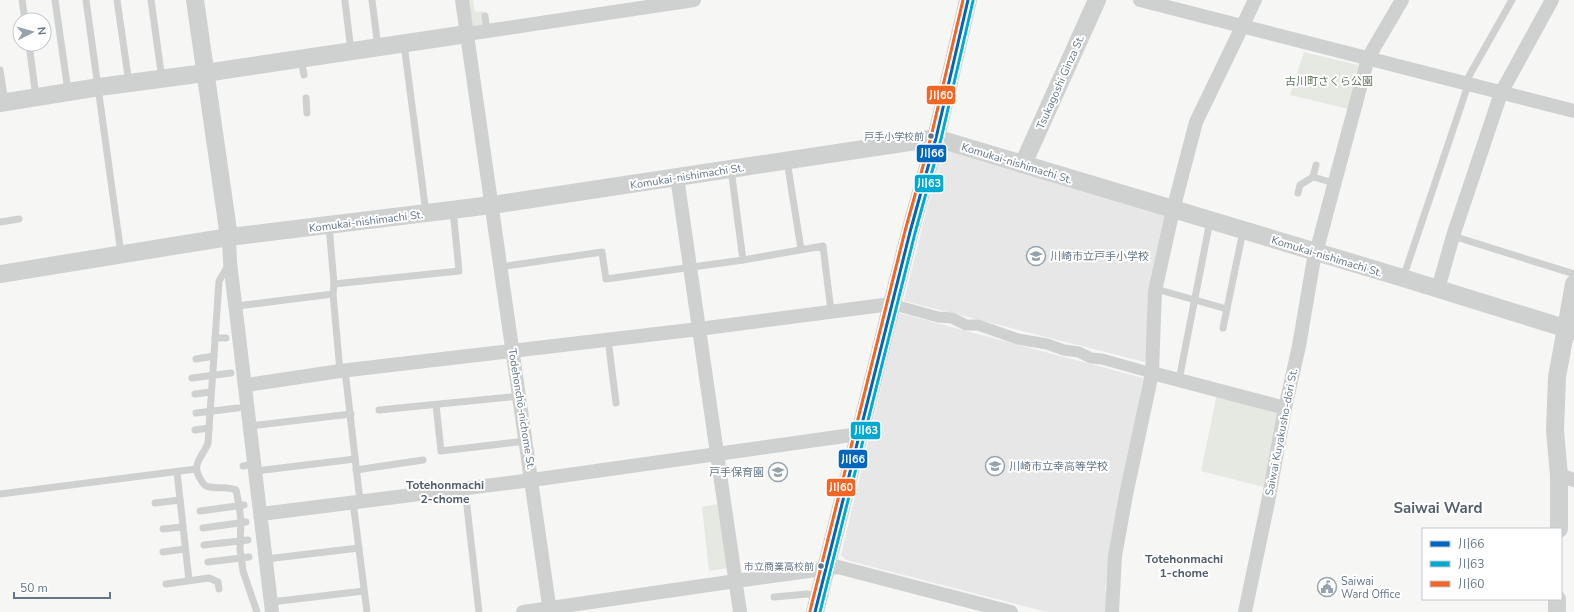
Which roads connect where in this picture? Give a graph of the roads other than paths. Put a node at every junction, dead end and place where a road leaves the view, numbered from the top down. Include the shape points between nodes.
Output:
1 (22, 0) edge
2 (55, 0) edge
3 (86, 0) edge
4 (117, 0) edge
5 (150, 0) edge
6 (195, 0) edge
7 (372, 0) edge
8 (462, 0) edge
9 (694, 0) edge
10 (968, 0) edge
11 (1097, 0) edge
12 (1140, 0) edge
13 (1254, 0) edge
14 (1402, 0) edge
15 (1512, 0) edge
16 (1552, 0) edge
17 (345, 1) edge
18 (24, 12) edge
19 (485, 16) dead end
20 (1242, 27) junction
21 (487, 31) junction
22 (467, 34) junction
23 (404, 43) junction
24 (378, 47) junction
25 (351, 51) junction
26 (30, 52) edge
27 (1368, 58) junction
28 (0, 70) edge
29 (206, 73) junction
30 (162, 79) junction
31 (129, 84) junction
32 (1467, 84) junction
33 (99, 88) junction
34 (68, 93) junction
35 (1501, 93) junction
36 (36, 97) junction
37 (306, 98) dead end
38 (2, 103) edge
39 (1574, 111) edge
40 (307, 113) dead end
41 (936, 138) junction
42 (787, 161) junction
43 (1023, 164) junction
44 (1316, 165) dead end
45 (731, 169) junction
46 (1313, 177) junction
47 (677, 178) junction
48 (1334, 183) junction
49 (1298, 193) dead end
50 (492, 205) junction
51 (452, 210) junction
52 (1173, 210) junction
53 (426, 213) junction
54 (19, 219) dead end
55 (1210, 221) junction
56 (0, 222) edge
57 (329, 225) junction
58 (1243, 231) junction
59 (1453, 236) junction
60 (229, 237) junction
61 (801, 250) junction
62 (1316, 252) junction
63 (121, 255) junction
64 (743, 260) junction
65 (230, 262) junction
66 (500, 267) junction
67 (690, 267) junction
68 (0, 274) edge
69 (1574, 274) edge
70 (1403, 278) junction
71 (334, 284) junction
72 (1574, 284) edge
73 (1156, 289) junction
74 (1438, 289) junction
75 (332, 294) junction
76 (1194, 299) junction
77 (892, 304) junction
78 (237, 306) junction
79 (1227, 309) junction
80 (831, 311) junction
81 (1223, 328) dead end
82 (699, 329) junction
83 (1570, 330) edge
84 (215, 338) junction
85 (226, 338) dead end
86 (608, 338) junction
87 (513, 350) junction
88 (214, 356) junction
89 (196, 359) dead end
90 (343, 371) junction
91 (231, 373) dead end
92 (1152, 373) junction
93 (212, 376) junction
94 (192, 378) dead end
95 (1179, 380) junction
96 (246, 385) junction
97 (211, 392) junction
98 (195, 394) dead end
99 (520, 396) junction
100 (616, 403) dead end
101 (436, 405) junction
102 (238, 408) dead end
103 (1285, 408) junction
104 (379, 410) dead end
105 (210, 411) junction
106 (196, 413) dead end
107 (351, 414) junction
108 (250, 426) junction
109 (209, 428) junction
110 (195, 430) dead end
111 (859, 434) junction
112 (526, 441) junction
113 (717, 454) junction
114 (355, 459) junction
115 (423, 460) dead end
116 (251, 467) junction
117 (196, 469) junction
118 (356, 470) junction
119 (177, 472) junction
120 (1567, 477) edge
121 (532, 480) junction
122 (465, 488) junction
123 (0, 494) edge
124 (180, 500) junction
125 (357, 502) junction
126 (155, 503) dead end
127 (242, 505) junction
128 (200, 511) dead end
129 (261, 514) junction
130 (244, 522) junction
131 (183, 526) junction
132 (203, 528) dead end
133 (1559, 528) edge
134 (163, 529) dead end
135 (244, 540) junction
136 (204, 545) dead end
137 (359, 548) junction
138 (185, 549) junction
139 (163, 552) dead end
140 (249, 557) dead end
141 (241, 558) junction
142 (266, 559) junction
143 (208, 562) dead end
144 (826, 568) junction
145 (189, 580) junction
146 (735, 581) junction
147 (166, 584) dead end
148 (219, 589) dead end
149 (364, 591) junction
150 (774, 597) dead end
151 (1557, 600) edge
152 (817, 605) edge
153 (272, 607) edge
154 (551, 610) edge
155 (257, 612) edge
156 (367, 612) edge
157 (480, 612) edge
158 (523, 612) edge
159 (740, 612) edge
160 (1011, 612) edge
161 (1112, 612) edge
162 (1245, 612) edge
163 (1557, 612) edge

1 - 18 lane
2 - 34 lane
3 - 33 lane
4 - 31 lane
5 - 30 lane
6 - 29 street
7 - 24 lane
8 - 22 street, Todehonchō-nichome St.
9 - 21 street
10 - 41 street
11 - 43 street, Tsukagoshi Ginza St.
12 - 20 street
13 - 20 street
14 - 27 street, Saiwai Kuyakusho-dōri St.
15 - 32 lane via 1469,76
16 - 35 street
17 - 25 lane
19 - 21 lane
20 - 27 street
20 - 52 street via 1196,122
21 - 22 street
22 - 23 street
22 - 50 street, Todehonchō-nichome St.
23 - 24 street
23 - 53 lane
24 - 25 street
25 - 29 street via 302,67
26 - 36 lane
27 - 32 street
27 - 48 street, Saiwai Kuyakusho-dōri St.
28 - 38 lane
29 - 30 street
29 - 60 street
30 - 31 street
31 - 33 street
32 - 35 street
32 - 70 lane
33 - 34 street
33 - 63 lane
34 - 36 street
35 - 39 street
35 - 59 street
36 - 38 street
37 - 40 lane
41 - 42 street, Komukai-nishimachi St.
41 - 43 street, Komukai-nishimachi St.
41 - 77 street
42 - 45 street, Komukai-nishimachi St.
42 - 61 lane
43 - 52 street, Komukai-nishimachi St.
44 - 46 lane
45 - 47 street, Komukai-nishimachi St.
45 - 64 lane
46 - 48 lane
46 - 49 lane via 1300,185
47 - 50 street, Komukai-nishimachi St.
47 - 67 street
48 - 62 street, Saiwai Kuyakusho-dōri St.
50 - 51 street, Komukai-nishimachi St.
50 - 66 street, Todehonchō-nichome St.
51 - 53 street, Komukai-nishimachi St.
51 - 71 lane via 459,271
52 - 55 street, Komukai-nishimachi St.
52 - 73 street
53 - 57 street, Komukai-nishimachi St.
54 - 56 lane
55 - 58 street, Komukai-nishimachi St.
55 - 76 lane
57 - 60 street, Komukai-nishimachi St.
57 - 71 lane
58 - 62 street, Komukai-nishimachi St.
58 - 79 lane
59 - 69 lane
59 - 74 street
60 - 63 street, Komukai-nishimachi St.
60 - 65 street
61 - 64 lane
61 - 80 lane via 823,246
62 - 70 street, Komukai-nishimachi St.
62 - 103 street, Saiwai Kuyakusho-dōri St.
63 - 68 street, Komukai-nishimachi St.
64 - 67 lane
65 - 78 street
65 - 84 lane via 219,281
66 - 67 lane via 602,252 606,279
66 - 87 street, Todehonchō-nichome St.
67 - 82 street
70 - 74 street, Komukai-nishimachi St.
71 - 75 lane
72 - 83 street
73 - 76 lane
73 - 92 street
74 - 83 street, Komukai-nishimachi St.
75 - 78 lane
75 - 90 lane
76 - 79 lane
76 - 95 lane
77 - 80 street
77 - 92 street
77 - 111 street
78 - 96 street
79 - 81 lane
80 - 82 street
82 - 86 street
82 - 113 street
83 - 120 street via 1557,377 1555,431
84 - 85 lane
84 - 88 lane
86 - 87 street
86 - 100 lane
87 - 90 street
87 - 99 street, Todehonchō-nichome St.
88 - 89 lane
88 - 93 lane
90 - 96 street
90 - 107 lane
91 - 93 lane
92 - 95 street
92 - 161 street via 1115,556
93 - 94 lane
93 - 97 lane
95 - 103 street
96 - 108 street
97 - 98 lane
97 - 105 lane
99 - 101 lane
99 - 112 street, Todehonchō-nichome St.
101 - 104 lane
101 - 112 lane via 441,451
102 - 105 lane
103 - 162 street, Saiwai Kuyakusho-dōri St.
105 - 106 lane
105 - 109 lane
107 - 108 lane
107 - 114 lane
108 - 116 street
109 - 110 lane
109 - 117 lane via 206,450 199,458
111 - 113 street
111 - 144 street
112 - 121 street, Todehonchō-nichome St.
113 - 121 street
113 - 146 street
114 - 116 lane
114 - 118 lane
115 - 118 lane
116 - 129 street
117 - 119 lane
117 - 127 lane via 202,483 208,487 236,490
118 - 125 lane
119 - 123 lane
119 - 124 lane
120 - 133 street
121 - 122 street
121 - 154 street, Todehonchō-nichome St.
122 - 125 street
122 - 157 lane
124 - 126 lane
124 - 131 lane
125 - 129 street
125 - 137 lane
127 - 128 lane
127 - 130 lane
129 - 142 street
130 - 132 lane
130 - 135 lane
131 - 134 lane
131 - 138 lane
135 - 136 lane
135 - 141 lane
137 - 142 lane
137 - 149 lane
138 - 139 lane
138 - 145 lane
140 - 141 lane
141 - 143 lane
141 - 155 lane
142 - 153 street
144 - 146 street
144 - 152 street
144 - 160 street via 838,567
145 - 147 lane
145 - 148 lane via 209,578 218,582
146 - 154 street
146 - 159 street
149 - 153 lane
149 - 156 lane
150 - 152 lane via 807,594
151 - 163 street
154 - 158 street

